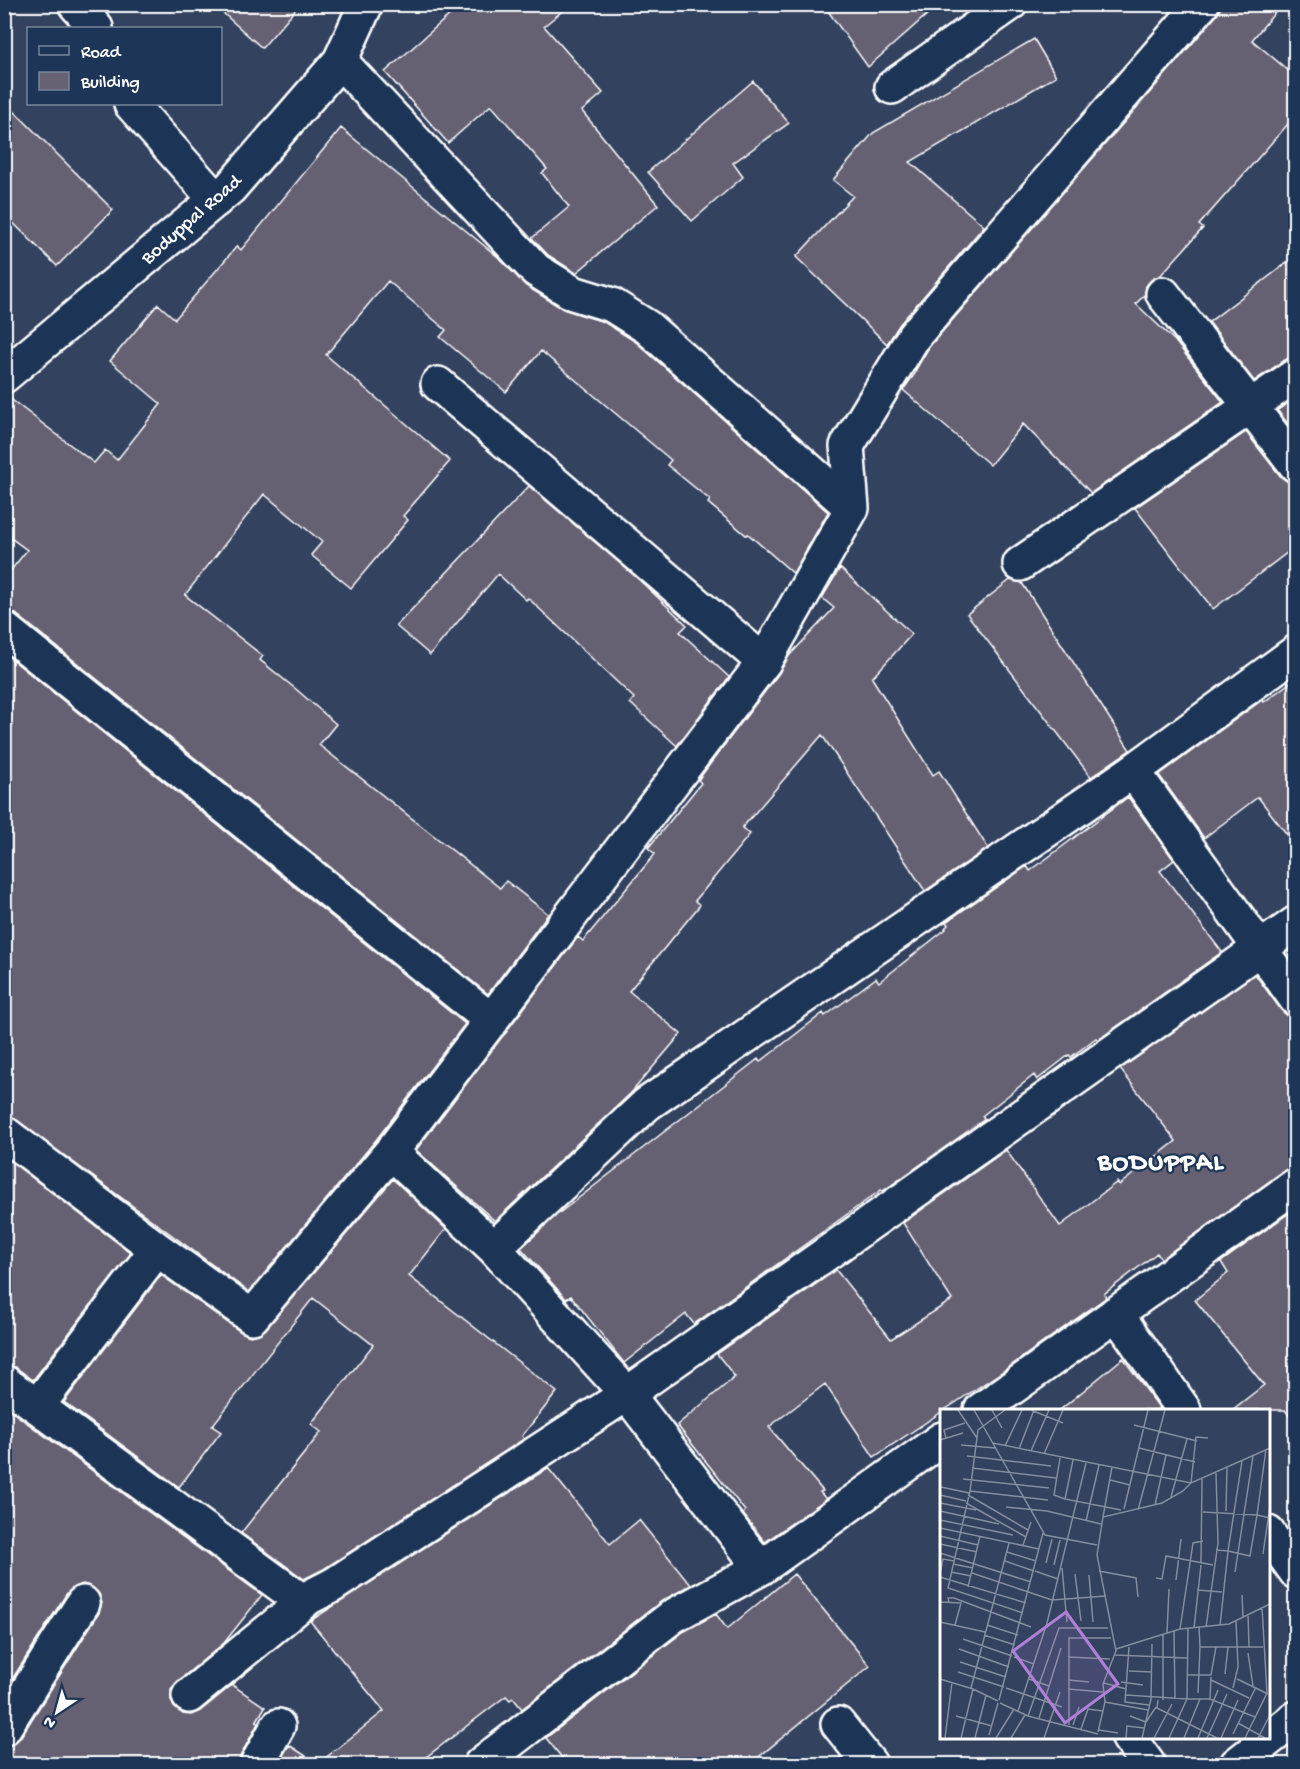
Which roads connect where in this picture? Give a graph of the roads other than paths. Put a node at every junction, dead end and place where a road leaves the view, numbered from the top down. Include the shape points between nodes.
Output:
1 (75, 4) edge
2 (366, 4) edge
3 (1010, 4) edge
4 (1202, 4) edge
5 (95, 27) edge
6 (340, 61) junction
7 (892, 87) dead end
8 (132, 105) edge
9 (216, 200) junction
10 (1163, 294) dead end
11 (1296, 375) edge
12 (4, 376) edge
13 (438, 384) dead end
14 (1250, 406) junction
15 (1296, 465) edge
16 (852, 508) junction
17 (1020, 564) dead end
18 (4, 629) edge
19 (1296, 652) edge
20 (765, 662) junction
21 (1133, 771) junction
22 (1296, 923) edge
23 (1261, 948) junction
24 (1296, 999) edge
25 (492, 1021) junction
26 (4, 1132) edge
27 (391, 1152) junction
28 (1296, 1185) edge
29 (494, 1248) junction
30 (157, 1249) junction
31 (1116, 1313) junction
32 (4, 1382) edge
33 (627, 1394) junction
34 (38, 1406) junction
35 (982, 1409) edge
36 (1183, 1409) edge
37 (940, 1440) edge
38 (1270, 1534) edge
39 (761, 1568) junction
40 (1296, 1572) edge
41 (307, 1599) junction
42 (82, 1603) dead end
43 (189, 1696) dead end
44 (1296, 1718) edge
45 (837, 1724) dead end
46 (278, 1726) dead end
47 (4, 1728) edge
48 (1270, 1738) edge
49 (1131, 1739) edge
50 (1269, 1739) edge
51 (257, 1764) edge
52 (482, 1764) edge
53 (870, 1764) edge
54 (1148, 1764) edge
55 (1237, 1764) edge

1 - 5 street
2 - 6 street, Boduppal Road
3 - 7 street
4 - 16 street via 914,336 847,446
6 - 9 street, Boduppal Road
6 - 16 street via 536,270 573,293 612,305 647,327
8 - 9 street
9 - 12 street, Boduppal Road
10 - 14 street
11 - 14 street
13 - 20 street
14 - 15 street
14 - 17 street
16 - 20 street
18 - 25 street
19 - 21 street
20 - 25 street
21 - 23 street
21 - 29 street via 647,1104
22 - 23 street
23 - 24 street
23 - 33 street
25 - 27 street
26 - 30 street
27 - 29 street
27 - 30 street via 252,1317
28 - 31 street
29 - 33 street
30 - 34 street
31 - 35 street
31 - 36 street
32 - 34 street
33 - 39 street
33 - 41 street via 333,1586
34 - 41 street via 302,1601
37 - 39 street
38 - 40 street
39 - 52 street via 673,1616
41 - 43 street
42 - 47 street
44 - 48 street
45 - 53 street
46 - 51 street
49 - 54 street
50 - 55 street

